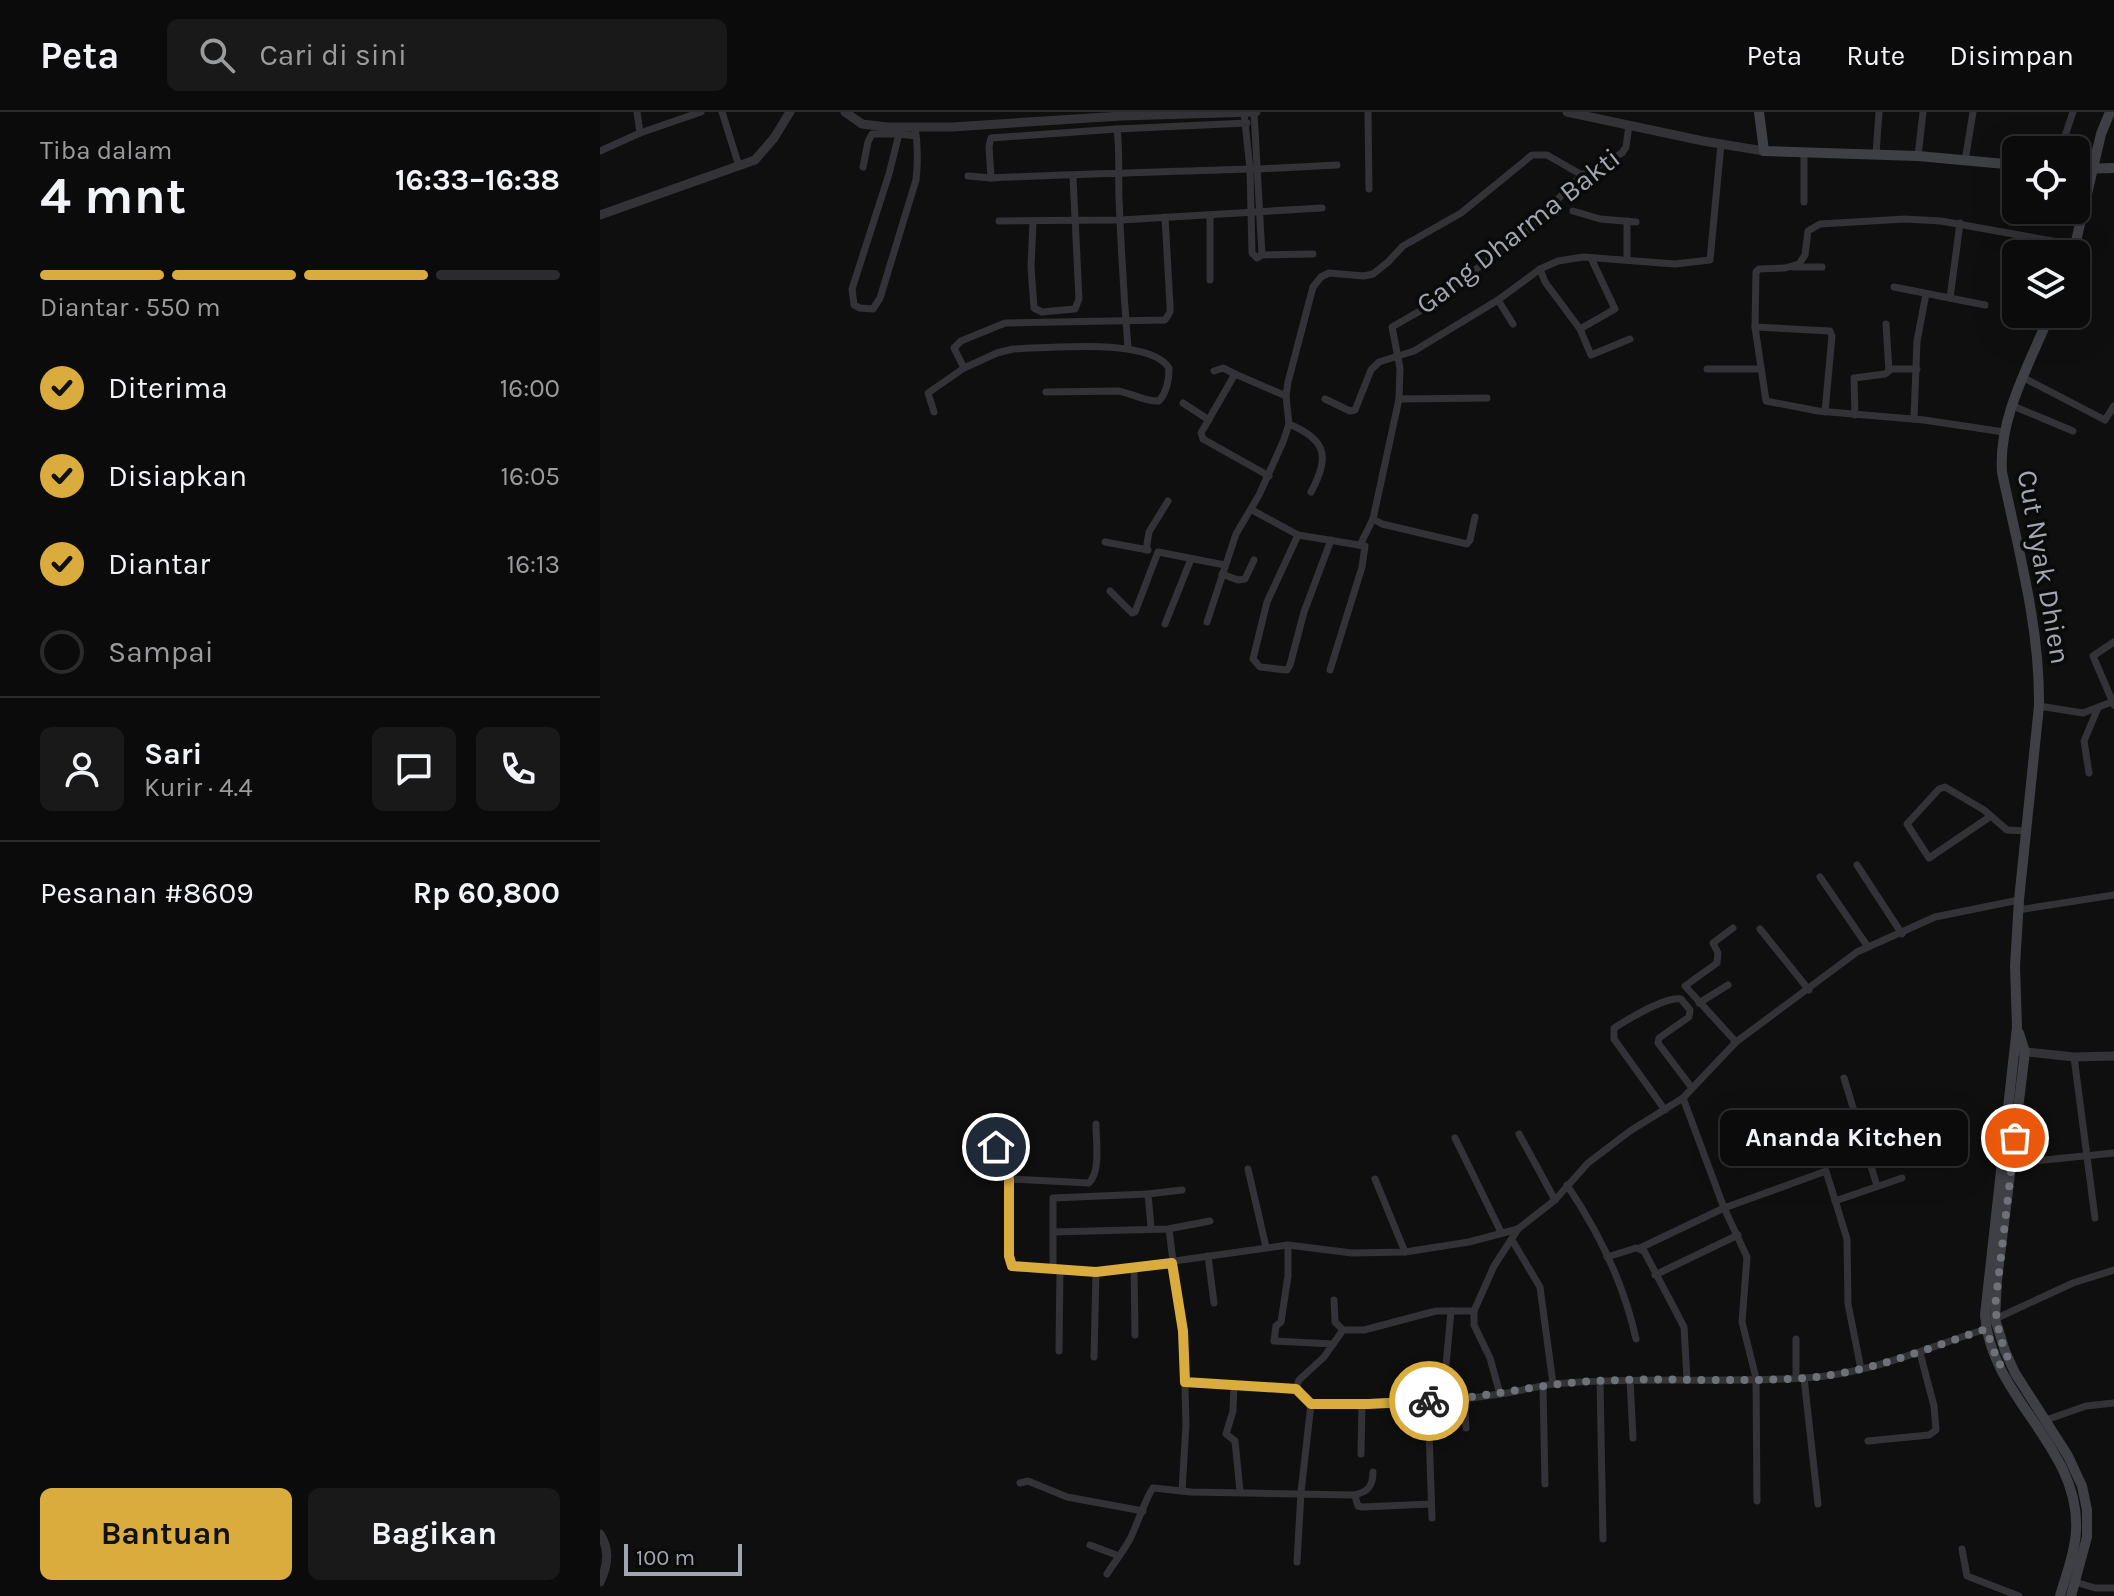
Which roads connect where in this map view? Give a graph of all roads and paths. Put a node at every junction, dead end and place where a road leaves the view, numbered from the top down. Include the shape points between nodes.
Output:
1 (637, 112) edge
2 (701, 112) edge
3 (722, 112) edge
4 (790, 112) edge
5 (845, 112) edge
6 (1368, 112) edge
7 (1567, 112) edge
8 (1759, 112) edge
9 (1879, 112) edge
10 (1923, 112) edge
11 (1973, 112) edge
12 (2073, 112) edge
13 (2110, 112) edge
14 (1255, 116) edge
15 (1605, 116) edge
16 (1245, 118) edge
17 (1629, 125) junction
18 (1117, 129) junction
19 (916, 131) junction
20 (640, 133) junction
21 (899, 134) junction
22 (2065, 136) edge
23 (1721, 144) junction
24 (600, 151) edge
25 (1764, 151) junction
26 (1804, 153) junction
27 (1876, 154) junction
28 (1918, 156) junction
29 (1965, 161) junction
30 (2002, 164) edge
31 (1337, 165) dead end
32 (739, 166) junction
33 (863, 167) dead end
34 (2114, 168) edge
35 (1255, 169) junction
36 (2090, 170) edge
37 (2095, 170) junction
38 (1118, 174) junction
39 (1582, 175) junction
40 (968, 176) dead end
41 (1073, 177) junction
42 (991, 178) junction
43 (1369, 189) dead end
44 (1804, 202) dead end
45 (1322, 208) dead end
46 (1573, 211) dead end
47 (1256, 212) junction
48 (600, 215) edge
49 (1210, 215) junction
50 (1165, 217) junction
51 (1121, 220) junction
52 (999, 221) dead end
53 (1075, 221) junction
54 (1627, 221) junction
55 (1033, 222) junction
56 (1636, 222) dead end
57 (1960, 223) junction
58 (2032, 240) edge
59 (2077, 240) edge
60 (1313, 254) dead end
61 (1591, 258) junction
62 (1627, 260) junction
63 (1791, 267) junction
64 (1822, 267) dead end
65 (1540, 269) junction
66 (1210, 280) dead end
67 (1894, 287) dead end
68 (1926, 294) junction
69 (1950, 298) junction
70 (1498, 300) junction
71 (1985, 305) dead end
72 (1126, 321) junction
73 (1513, 324) dead end
74 (1886, 324) dead end
75 (1755, 327) junction
76 (2044, 328) edge
77 (1580, 329) junction
78 (1630, 339) dead end
79 (1128, 348) junction
80 (1399, 357) junction
81 (964, 368) junction
82 (1707, 369) dead end
83 (1760, 369) junction
84 (1889, 369) junction
85 (1917, 369) junction
86 (1214, 371) dead end
87 (1235, 374) junction
88 (2024, 378) junction
89 (1046, 392) dead end
90 (1286, 396) junction
91 (1487, 398) dead end
92 (1325, 399) dead end
93 (1399, 399) junction
94 (1183, 403) dead end
95 (2013, 406) junction
96 (2114, 406) edge
97 (934, 412) dead end
98 (1825, 412) junction
99 (1855, 415) junction
100 (1914, 419) junction
101 (1209, 420) junction
102 (1289, 424) junction
103 (2073, 431) dead end
104 (2004, 432) junction
105 (1269, 476) junction
106 (1311, 492) dead end
107 (1168, 501) dead end
108 (1252, 510) junction
109 (1475, 517) dead end
110 (1373, 519) junction
111 (1298, 535) junction
112 (1331, 540) junction
113 (1105, 542) dead end
114 (1360, 545) junction
115 (1146, 550) junction
116 (1158, 552) junction
117 (1191, 559) junction
118 (1254, 560) dead end
119 (1224, 569) junction
120 (1110, 591) dead end
121 (1207, 622) dead end
122 (1165, 624) dead end
123 (2114, 642) edge
124 (1330, 670) dead end
125 (2114, 703) edge
126 (2039, 706) junction
127 (2098, 708) junction
128 (2089, 773) dead end
129 (1991, 816) junction
130 (2026, 831) junction
131 (1857, 865) dead end
132 (1820, 877) dead end
133 (2114, 895) edge
134 (2018, 905) junction
135 (1733, 928) dead end
136 (1760, 929) dead end
137 (1902, 934) junction
138 (1868, 947) junction
139 (1728, 985) dead end
140 (1809, 990) junction
141 (1699, 1003) junction
142 (1736, 1042) junction
143 (2020, 1052) junction
144 (2114, 1056) edge
145 (2074, 1057) junction
146 (1844, 1078) dead end
147 (1692, 1088) junction
148 (1683, 1098) junction
149 (1665, 1110) junction
150 (1096, 1124) dead end
151 (1519, 1134) dead end
152 (1455, 1138) dead end
153 (996, 1147) dead end
154 (2114, 1153) edge
155 (2087, 1156) junction
156 (2034, 1161) dead end
157 (1248, 1169) dead end
158 (1902, 1178) dead end
159 (1009, 1179) junction
160 (1375, 1179) dead end
161 (1567, 1185) junction
162 (1877, 1186) junction
163 (1182, 1190) dead end
164 (1148, 1194) junction
165 (1555, 1200) junction
166 (1835, 1201) junction
167 (1724, 1208) junction
168 (2095, 1218) dead end
169 (1210, 1221) dead end
170 (1151, 1227) junction
171 (1169, 1229) junction
172 (1518, 1229) junction
173 (1053, 1232) junction
174 (1501, 1232) junction
175 (1738, 1235) junction
176 (1512, 1240) junction
177 (1288, 1245) junction
178 (1266, 1247) junction
179 (1640, 1248) junction
180 (1405, 1252) junction
181 (1208, 1256) junction
182 (1607, 1257) junction
183 (1172, 1263) junction
184 (1134, 1267) junction
185 (1056, 1268) junction
186 (2114, 1270) edge
187 (1096, 1272) junction
188 (1655, 1275) junction
189 (1993, 1280) junction
190 (1334, 1300) dead end
191 (1214, 1303) dead end
192 (1451, 1311) junction
193 (1474, 1311) junction
194 (1995, 1319) junction
195 (1986, 1329) junction
196 (1343, 1330) junction
197 (1135, 1335) dead end
198 (1636, 1339) dead end
199 (1796, 1339) dead end
200 (1333, 1344) junction
201 (1059, 1351) dead end
202 (1920, 1353) junction
203 (1094, 1357) dead end
204 (2004, 1363) junction
205 (1861, 1369) junction
206 (1756, 1378) junction
207 (1800, 1378) junction
208 (1687, 1379) junction
209 (1600, 1380) junction
210 (1630, 1380) junction
211 (1185, 1382) junction
212 (1553, 1384) junction
213 (1234, 1385) junction
214 (1543, 1386) junction
215 (1296, 1389) junction
216 (1500, 1394) junction
217 (1464, 1398) junction
218 (1448, 1399) junction
219 (1428, 1401) junction
220 (2114, 1403) edge
221 (1311, 1404) junction
222 (1362, 1404) junction
223 (2046, 1420) junction
224 (1466, 1428) dead end
225 (1633, 1438) dead end
226 (1868, 1441) dead end
227 (2056, 1447) junction
228 (1361, 1454) dead end
229 (1373, 1472) dead end
230 (1020, 1483) dead end
231 (1545, 1484) dead end
232 (1182, 1491) junction
233 (1240, 1491) junction
234 (1301, 1492) junction
235 (1354, 1495) junction
236 (1757, 1501) dead end
237 (1431, 1504) junction
238 (1818, 1504) dead end
239 (1143, 1511) junction
240 (1432, 1518) dead end
241 (600, 1534) edge
242 (2081, 1536) junction
243 (1603, 1539) dead end
244 (1090, 1545) dead end
245 (1962, 1549) dead end
246 (1119, 1556) junction
247 (1297, 1562) dead end
248 (1107, 1574) dead end
249 (600, 1582) edge
250 (2075, 1582) junction
251 (2114, 1588) edge
252 (2019, 1596) edge
253 (2060, 1596) edge
254 (2071, 1596) edge

1 - 20 street
2 - 20 street
3 - 32 street
4 - 32 street via 764,151
5 - 19 street via 874,127
6 - 43 street
7 - 15 street
8 - 25 main road
9 - 27 street
10 - 28 street
11 - 29 street
12 - 22 street
13 - 37 main road
14 - 16 street
14 - 35 street
15 - 17 street
16 - 18 street
16 - 19 street
16 - 35 street
17 - 23 street
17 - 39 street, Gang Dharma Bakti via 1624,150
18 - 38 street
18 - 42 street via 991,138
19 - 21 street
19 - 21 street via 916,180 880,298 873,309 860,308 852,299 853,285
20 - 24 street
21 - 33 street via 872,134
23 - 25 street
23 - 62 street via 1710,260
25 - 26 main road
26 - 27 main road
26 - 44 street
27 - 28 main road
28 - 29 main road
29 - 30 main road
31 - 35 street
32 - 48 street
34 - 37 main road
35 - 38 street
35 - 47 street
36 - 37 main road
37 - 59 main road
38 - 41 street
38 - 51 street
39 - 80 street, Gang Dharma Bakti via 1525,232 1392,327
39 - 90 street via 1547,155 1532,155 1454,218 1403,246 1380,269 1364,276 1336,272 1321,277 1313,287
40 - 42 street
41 - 42 street
41 - 53 street
45 - 47 street
46 - 54 street
47 - 49 street
47 - 60 street via 1253,257
49 - 50 street
49 - 66 street
50 - 51 street
50 - 72 street via 1170,312 1165,320
51 - 53 street
51 - 72 street
52 - 55 street
53 - 55 street
53 - 55 street via 1079,305 1070,311 1042,312 1032,304
54 - 56 street
54 - 62 street
57 - 58 street
57 - 63 street via 1905,219 1820,224 1808,231 1803,261
57 - 69 street
61 - 62 street
61 - 65 street via 1568,258
61 - 77 street via 1615,309
63 - 64 street
63 - 75 street via 1757,270
65 - 70 street
65 - 77 street
67 - 68 street
68 - 69 street
68 - 85 street
69 - 71 street
70 - 73 street
70 - 80 street
72 - 79 street
72 - 81 street via 997,325 955,345
74 - 84 street
75 - 83 street
75 - 98 street via 1830,331
76 - 88 main road, Cut Nyak Dhien
77 - 78 street via 1591,355
79 - 81 street via 1013,349
79 - 89 street via 1160,358 1169,368 1159,401 1118,391
80 - 92 street via 1374,366 1353,411
80 - 93 street
81 - 97 street via 928,393
82 - 83 street
83 - 98 street via 1766,401
84 - 85 street
84 - 99 street via 1854,378
85 - 100 street
86 - 87 street via 1223,368
87 - 90 street
87 - 101 street
88 - 95 main road, Cut Nyak Dhien
88 - 96 street via 2105,420
90 - 102 street
91 - 93 street
93 - 110 street
94 - 101 street
95 - 103 street
95 - 104 main road, Cut Nyak Dhien
98 - 99 street
99 - 100 street
100 - 104 street
101 - 105 street via 1203,439
102 - 105 street
102 - 106 street via 1312,435 1320,450 1321,475
104 - 126 main road, Cut Nyak Dhien via 2002,472 2029,593
105 - 108 street
107 - 115 street via 1149,532
108 - 111 street
108 - 119 street via 1236,534
109 - 110 street via 1467,544
110 - 114 street
111 - 112 street
111 - 112 street via 1261,616 1253,659 1260,667 1282,671 1290,665
112 - 114 street
113 - 115 street
114 - 124 street via 1366,553
115 - 116 street
116 - 117 street
116 - 120 street via 1135,612
117 - 119 street
117 - 122 street
118 - 119 street via 1245,579
119 - 121 street
123 - 125 street via 2093,656
125 - 127 street
126 - 127 street via 2075,713
126 - 130 main road, Cut Nyak Dhien
127 - 128 street via 2084,741
129 - 129 street via 1945,787 1907,824 1929,858
129 - 130 street via 2007,830
130 - 134 main road, Cut Nyak Dhien
131 - 137 street
132 - 138 street
133 - 134 street
134 - 137 street via 1954,911
134 - 143 main road, Cut Nyak Dhien
135 - 141 street via 1713,943 1717,963 1686,984
136 - 140 street
137 - 138 street
138 - 140 street
139 - 141 street
140 - 142 street
141 - 142 street
142 - 147 street
143 - 145 street
143 - 189 main road, Cut Nyak Dhien
144 - 145 street
145 - 155 street
146 - 162 street
147 - 148 street
147 - 149 street via 1658,1043 1689,1017 1681,999 1672,998 1614,1028 1614,1039
148 - 149 street
148 - 167 street
149 - 161 street via 1588,1163
150 - 159 street via 1095,1169 1089,1183
151 - 165 street
152 - 174 street
153 - 159 street
154 - 155 street
155 - 156 street
155 - 168 street
157 - 178 street
158 - 162 street
159 - 185 street via 1010,1265
160 - 180 street
161 - 165 street
161 - 182 street
162 - 166 street
163 - 164 street
164 - 170 street
164 - 173 street via 1053,1198
165 - 172 street
166 - 167 street via 1828,1174 1822,1171
166 - 205 street via 1847,1239 1848,1304
167 - 175 street
167 - 179 street
169 - 171 street
170 - 171 street
170 - 173 street
171 - 183 street
172 - 174 street
172 - 176 street
173 - 185 street
174 - 180 street
175 - 188 street
175 - 206 street via 1747,1267 1743,1332
176 - 193 street
176 - 212 street via 1540,1287
177 - 178 street
177 - 180 street via 1352,1253
177 - 200 street via 1286,1293 1274,1341
178 - 181 street
179 - 182 street
179 - 188 street
181 - 183 street
181 - 191 street
182 - 198 street
183 - 184 street
183 - 211 street
184 - 187 street
184 - 197 street
185 - 187 street
185 - 201 street
186 - 194 street
187 - 203 street
188 - 208 street via 1684,1327
189 - 194 main road
189 - 195 main road
190 - 196 street via 1335,1322
192 - 193 street
192 - 196 street
192 - 218 street
193 - 216 street via 1474,1325
194 - 204 main road
195 - 202 street
195 - 204 main road
196 - 200 street
199 - 207 street
200 - 215 street
202 - 205 street
202 - 226 street via 1936,1430
204 - 223 main road
204 - 227 main road via 2013,1393
205 - 207 street
206 - 207 street
206 - 208 street
206 - 236 street
207 - 238 street
208 - 210 street
209 - 210 street
209 - 212 street
209 - 243 street
210 - 225 street
211 - 213 street
211 - 232 street
212 - 214 street
213 - 215 street
213 - 233 street via 1226,1434 1235,1441
214 - 216 street
214 - 231 street
215 - 221 street
216 - 217 street
217 - 218 street
217 - 224 street
218 - 219 street
219 - 222 street
219 - 237 street
220 - 223 street
221 - 222 street
221 - 234 street
222 - 228 street
223 - 227 main road
227 - 242 main road
229 - 235 street via 1371,1486
230 - 239 street
232 - 233 street
232 - 239 street via 1151,1489
233 - 234 street
234 - 235 street
234 - 247 street
235 - 237 street via 1359,1507
237 - 240 street
239 - 246 street
241 - 249 street via 607,1564
242 - 250 main road
242 - 253 main road
244 - 246 street
245 - 252 street via 1967,1576
246 - 248 street
250 - 251 street
250 - 254 main road

